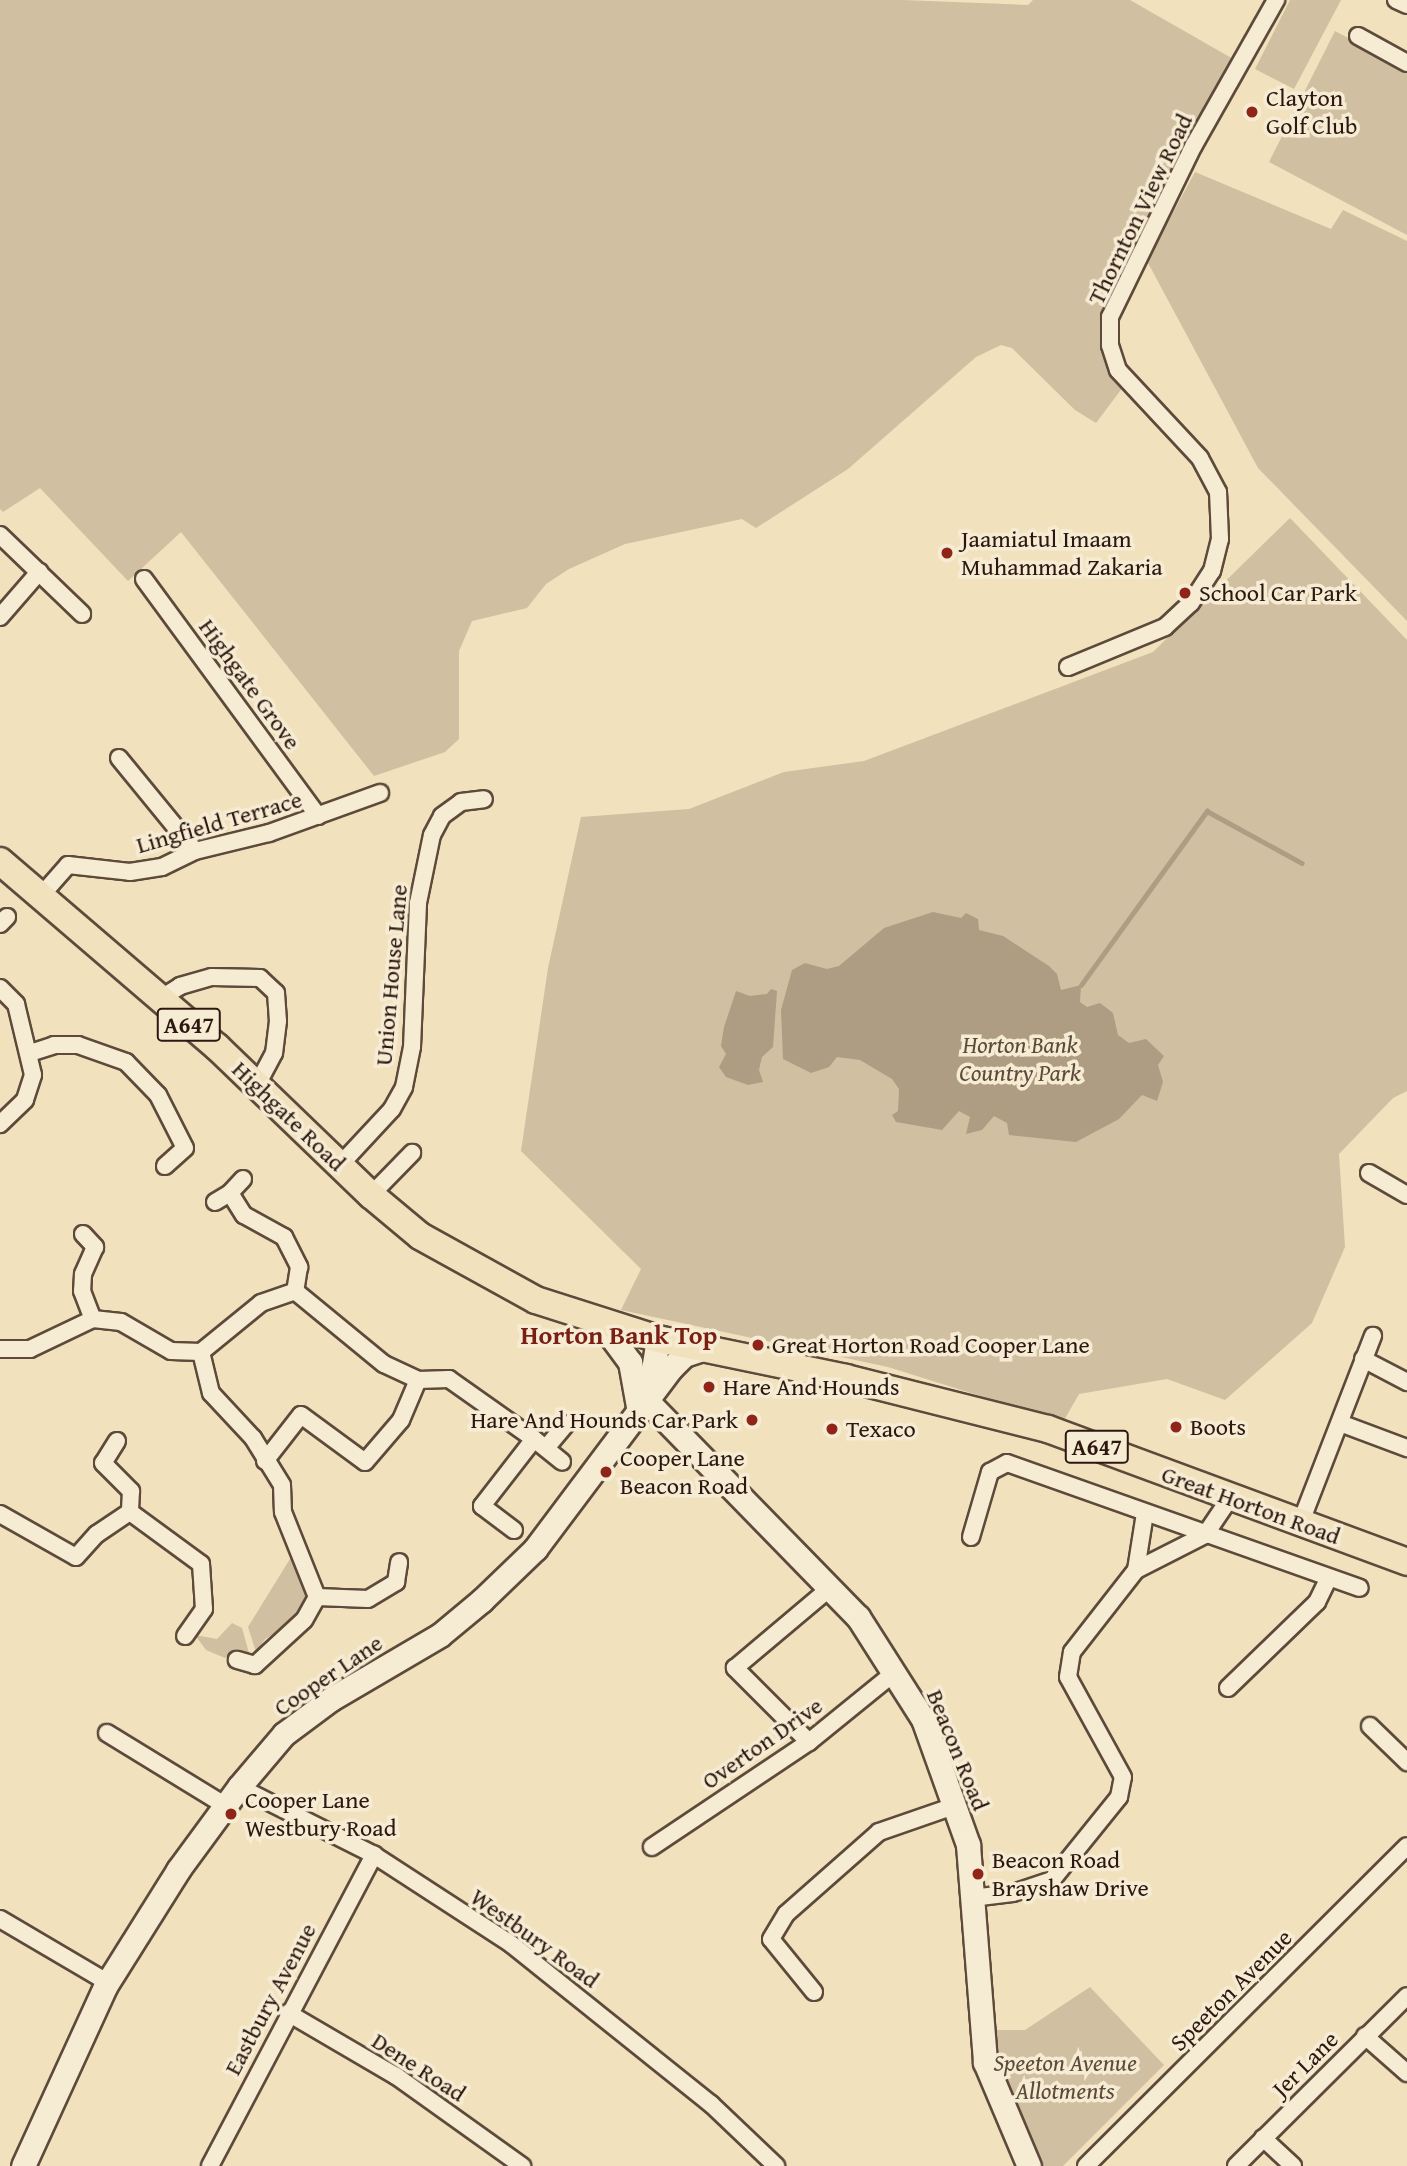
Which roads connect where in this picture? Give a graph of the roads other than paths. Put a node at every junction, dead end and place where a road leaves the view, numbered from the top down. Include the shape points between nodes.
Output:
1 (1276, 0) edge
2 (1396, 0) edge
3 (1407, 5) edge
4 (1358, 36) dead end
5 (1407, 63) edge
6 (0, 535) edge
7 (39, 572) junction
8 (145, 579) dead end
9 (82, 614) dead end
10 (0, 617) edge
11 (1068, 667) dead end
12 (120, 758) dead end
13 (380, 793) dead end
14 (484, 799) dead end
15 (318, 816) junction
16 (195, 851) junction
17 (0, 861) edge
18 (39, 898) junction
19 (0, 988) edge
20 (158, 1000) junction
21 (30, 1053) junction
22 (258, 1083) junction
23 (0, 1124) edge
24 (412, 1153) dead end
25 (165, 1166) dead end
26 (340, 1166) junction
27 (1369, 1172) dead end
28 (243, 1179) dead end
29 (230, 1193) junction
30 (371, 1195) junction
31 (1407, 1195) edge
32 (215, 1202) dead end
33 (83, 1234) dead end
34 (95, 1247) junction
35 (113, 1247) dead end
36 (492, 1278) joint
37 (295, 1291) junction
38 (93, 1319) junction
39 (601, 1323) junction
40 (1373, 1336) dead end
41 (658, 1339) junction
42 (0, 1349) edge
43 (703, 1349) junction
44 (201, 1352) junction
45 (1363, 1359) junction
46 (418, 1380) junction
47 (1407, 1382) edge
48 (643, 1407) junction
49 (1340, 1423) junction
50 (566, 1424) dead end
51 (117, 1441) dead end
52 (540, 1444) junction
53 (1407, 1448) edge
54 (265, 1461) junction
55 (562, 1462) dead end
56 (1230, 1498) junction
57 (130, 1511) junction
58 (1145, 1513) junction
59 (0, 1514) edge
60 (1300, 1524) junction
61 (514, 1530) dead end
62 (1205, 1535) junction
63 (971, 1537) dead end
64 (399, 1562) dead end
65 (1407, 1562) edge
66 (1136, 1570) junction
67 (1328, 1579) junction
68 (830, 1588) junction
69 (1360, 1588) dead end
70 (317, 1597) junction
71 (185, 1636) dead end
72 (237, 1660) dead end
73 (255, 1665) junction
74 (895, 1672) junction
75 (262, 1682) dead end
76 (1228, 1688) dead end
77 (1370, 1726) dead end
78 (107, 1733) dead end
79 (808, 1742) junction
80 (1407, 1762) edge
81 (239, 1787) junction
82 (226, 1806) junction
83 (954, 1806) junction
84 (1407, 1846) edge
85 (652, 1847) dead end
86 (374, 1855) junction
87 (972, 1898) junction
88 (0, 1919) edge
89 (107, 1982) junction
90 (814, 1992) dead end
91 (1407, 1996) edge
92 (288, 2013) junction
93 (1365, 2036) junction
94 (1407, 2073) edge
95 (1263, 2138) junction
96 (768, 2163) edge
97 (23, 2166) edge
98 (209, 2166) edge
99 (522, 2166) edge
100 (1029, 2166) edge
101 (1086, 2166) edge
102 (1236, 2166) edge
103 (1293, 2166) edge

1 - 11 street, Thornton View Road via 1194,145 1110,317 1110,345 1118,370 1200,458 1218,492 1220,539 1212,571 1191,603 1165,627
2 - 3 street
4 - 5 street
6 - 7 street
7 - 9 street
7 - 10 street
8 - 15 street, Highgate Grove
12 - 16 street
13 - 15 street, Lingfield Terrace
14 - 26 street, Union House Lane via 461,802 442,816 432,835 418,903 412,1047 404,1087 392,1109
15 - 16 street, Lingfield Terrace
16 - 18 street, Lingfield Terrace via 162,867 130,872 68,865
17 - 18 main road, Highgate Road / A647
18 - 20 main road, Highgate Road / A647
19 - 21 street via 16,1004
20 - 22 main road, Highgate Road / A647
20 - 22 street via 180,986 212,977 260,978 276,993 278,1021 274,1053
21 - 23 street via 33,1075 25,1100
21 - 25 street via 54,1045 78,1045 126,1062 158,1095 193,1148
22 - 26 main road, Highgate Road / A647
24 - 30 street
26 - 30 main road, Highgate Road / A647
27 - 31 street
28 - 29 street
29 - 32 street
29 - 37 street via 244,1215 284,1237 299,1267
30 - 36 main road, Highgate Road / A647 via 420,1236
33 - 34 street
34 - 35 street
34 - 38 street via 83,1274 82,1291
36 - 39 main road, Great Horton Road / A647 via 536,1300
37 - 44 street via 261,1303
37 - 46 street via 384,1364
38 - 42 street via 30,1349
38 - 44 street via 121,1322 171,1351
39 - 41 main road, Great Horton Road / A647
39 - 48 main road via 631,1362
40 - 45 street
41 - 43 main road, Great Horton Road / A647
41 - 48 main road, Cooper Lane
43 - 48 main road via 684,1354
43 - 56 main road, Great Horton Road / A647 via 846,1378 1048,1429
44 - 54 street via 211,1393 253,1438
45 - 47 street
45 - 49 street
46 - 52 street via 449,1379
46 - 54 street via 401,1420 365,1462 301,1415
48 - 68 main road, Beacon Road
48 - 81 main road, Cooper Lane via 535,1549 482,1600 440,1634 331,1699 284,1734
49 - 53 street
49 - 60 street
50 - 52 street
51 - 57 street via 97,1463 131,1491
52 - 55 street
52 - 61 street via 482,1506
54 - 70 street via 282,1485 283,1512
56 - 60 main road, Great Horton Road / A647
56 - 62 street
57 - 59 street via 97,1534 76,1557
57 - 71 street via 201,1564 204,1609
58 - 62 street, Great Horton Road
58 - 63 street, Great Horton Road via 1007,1462 990,1472
58 - 66 street
60 - 65 main road, Great Horton Road / A647
62 - 66 street
62 - 67 street, Great Horton Road
64 - 70 street via 397,1582 368,1599
66 - 87 street via 1072,1653 1068,1678 1123,1777 1119,1797 1052,1880 1013,1893
67 - 69 street, Great Horton Road
67 - 76 street via 1317,1602
68 - 74 main road, Beacon Road via 858,1618
68 - 79 street via 735,1668
70 - 73 street via 304,1620
72 - 73 street
73 - 75 street
74 - 79 street, Overton Drive
74 - 83 main road, Beacon Road via 923,1719
77 - 80 street
78 - 82 street
79 - 85 street, Overton Drive
81 - 82 main road, Cooper Lane
81 - 86 street, Westbury Road
82 - 89 main road, Cooper Lane via 178,1870
83 - 87 main road, Beacon Road via 968,1845
83 - 90 street via 879,1832 786,1914 771,1939
84 - 101 street, Speeton Avenue
86 - 92 street, Eastbury Avenue
86 - 96 street, Westbury Road via 511,1944 711,2104
87 - 100 main road, Beacon Road via 985,2062
88 - 89 street
89 - 97 main road, Cooper Lane
91 - 93 street, Jer Lane
92 - 98 street, Eastbury Avenue
92 - 99 street, Dene Road via 396,2076
93 - 94 street
93 - 95 street, Jer Lane
95 - 102 street, Jer Lane
95 - 103 street

